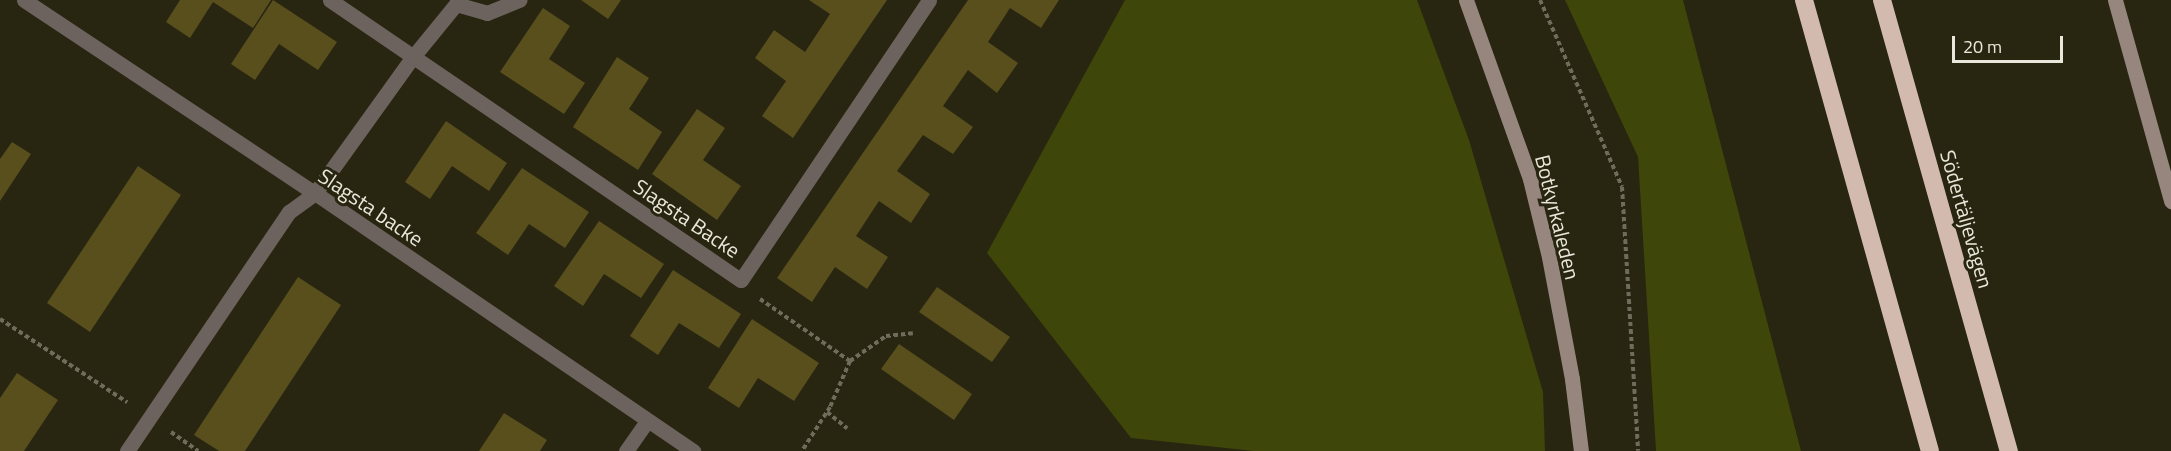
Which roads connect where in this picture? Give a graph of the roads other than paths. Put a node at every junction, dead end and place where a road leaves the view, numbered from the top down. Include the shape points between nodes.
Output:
1 (24, 0) edge
2 (330, 0) edge
3 (519, 0) edge
4 (929, 0) edge
5 (1466, 0) edge
6 (1804, 0) edge
7 (1882, 0) edge
8 (2115, 0) edge
9 (412, 58) junction
10 (315, 193) junction
11 (2171, 201) edge
12 (647, 421) junction
13 (127, 451) edge
14 (626, 451) edge
15 (693, 451) edge
16 (1581, 451) edge
17 (1930, 451) edge
18 (2008, 451) edge

1 - 10 street, Slagsta backe
2 - 9 street, Slagsta Backe
3 - 9 street via 486,13 456,4
4 - 9 street, Slagsta Backe via 741,280
5 - 16 main road, Botkyrkaleden via 1530,179 1566,345
6 - 17 highway
7 - 18 highway, Södertäljevägen
8 - 11 main road
9 - 10 street
10 - 12 street, Slagsta backe
10 - 13 street via 289,212
12 - 14 street
12 - 15 street, Slagsta backe

